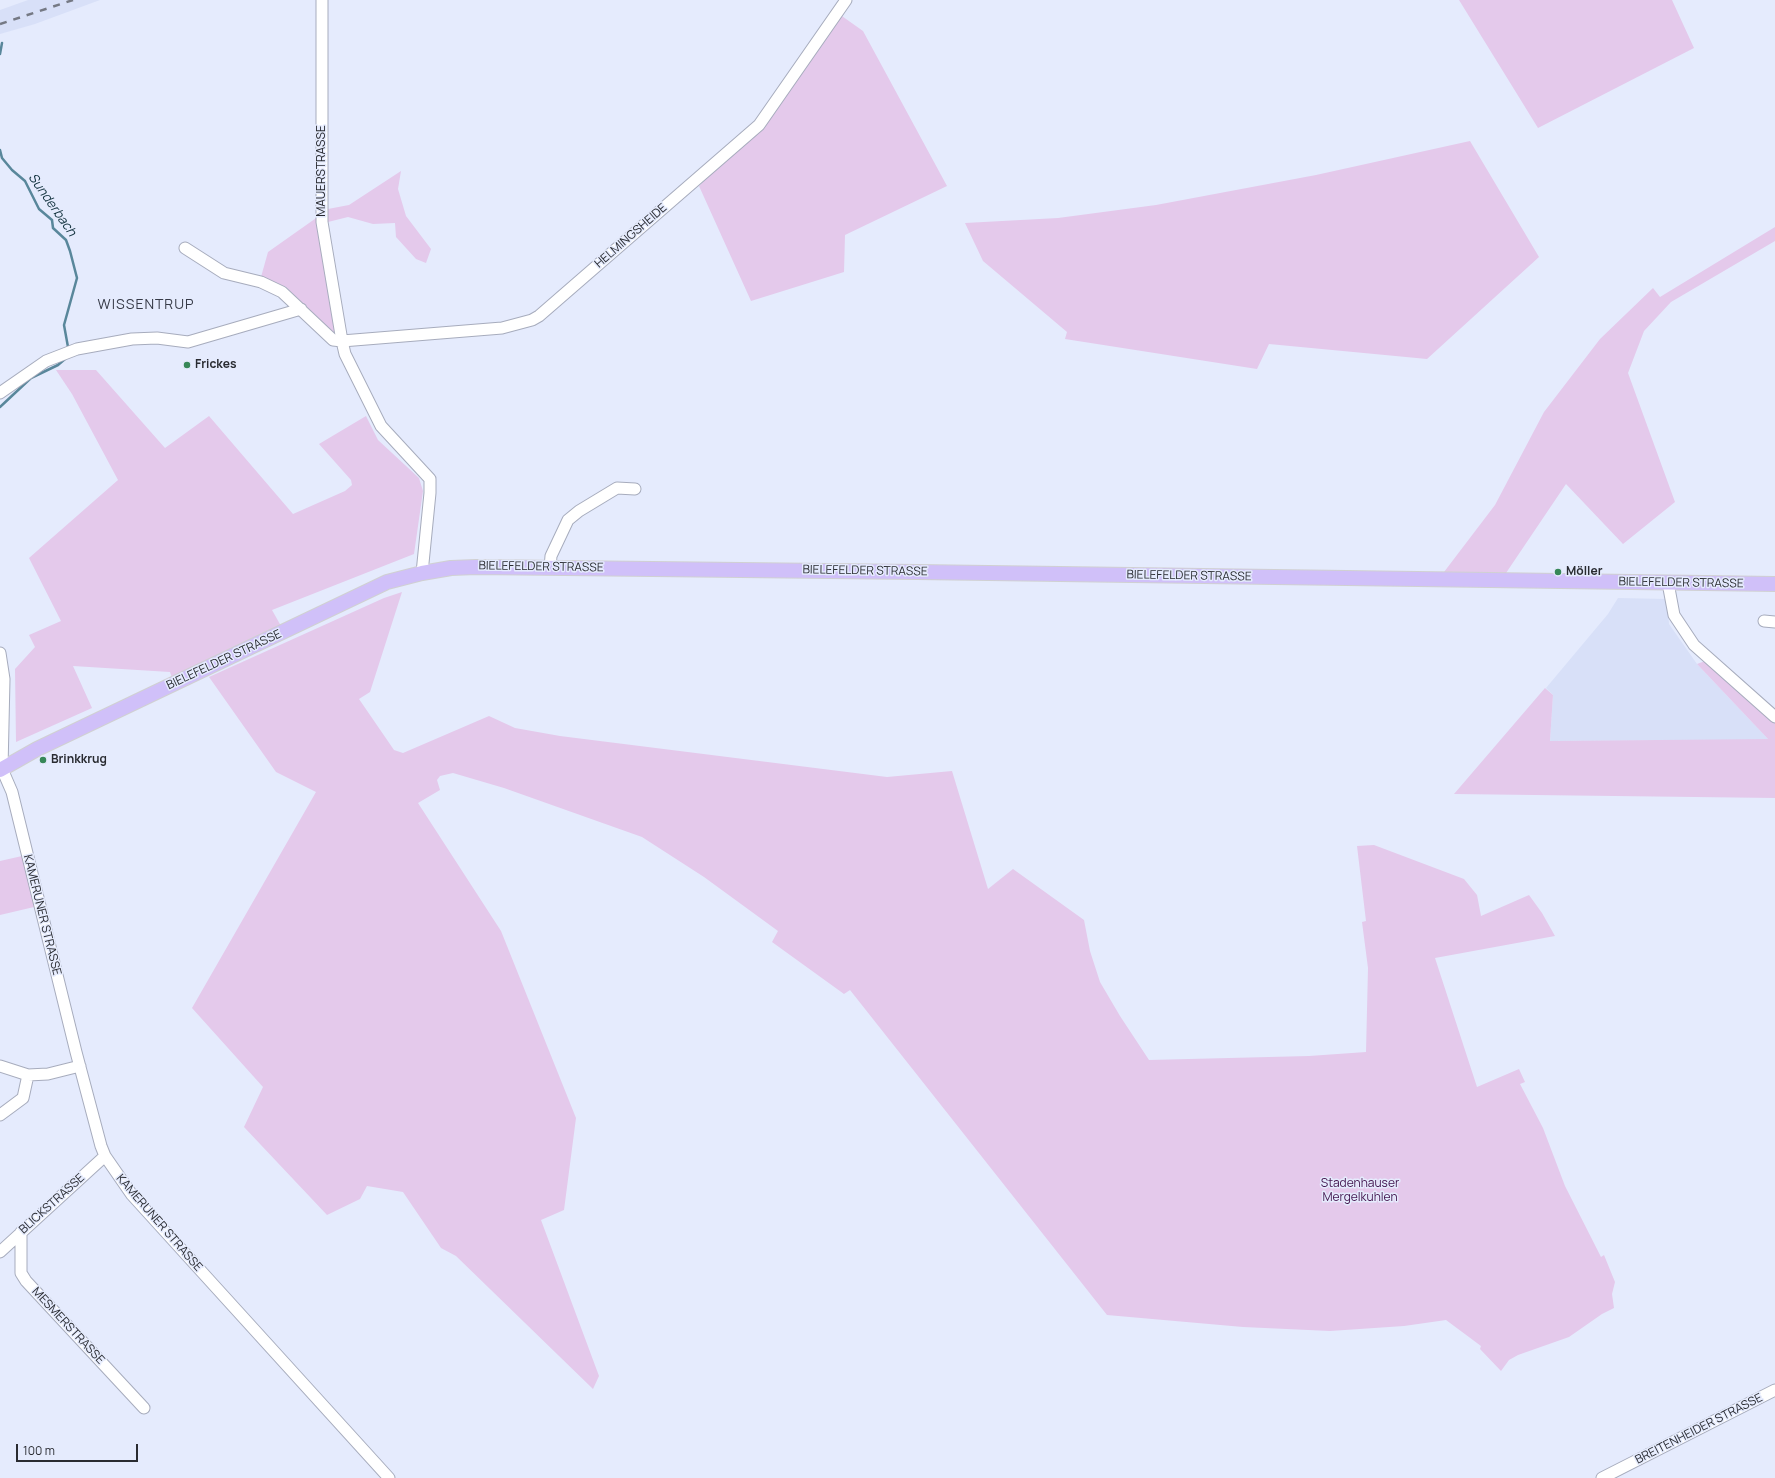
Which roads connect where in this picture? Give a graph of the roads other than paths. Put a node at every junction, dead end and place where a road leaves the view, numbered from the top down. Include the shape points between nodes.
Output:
1 (322, 0) edge
2 (846, 0) edge
3 (185, 248) dead end
4 (301, 309) junction
5 (342, 341) junction
6 (0, 393) edge
7 (635, 489) dead end
8 (550, 568) junction
9 (422, 573) junction
10 (1668, 583) junction
11 (1775, 584) edge
12 (0, 653) edge
13 (1775, 717) edge
14 (1, 770) edge
15 (0, 1066) edge
16 (80, 1066) junction
17 (28, 1074) junction
18 (0, 1115) edge
19 (105, 1156) junction
20 (21, 1232) junction
21 (0, 1252) edge
22 (1775, 1390) edge
23 (144, 1408) dead end
24 (389, 1478) edge
25 (1602, 1478) edge

1 - 5 street, MAUERSTRASSE via 322,222
2 - 5 street, HELMINGSHEIDE via 759,125 539,316 502,328
3 - 4 street via 224,273 261,282 282,292
4 - 5 street via 333,340
4 - 6 street via 188,342 157,338 132,339 77,349 46,361
5 - 9 street, MAUERSTRASSE via 345,354 382,426 430,479
7 - 8 street via 617,488 568,520 551,556
8 - 9 main road, BIELEFELDER STRASSE via 476,567
8 - 10 main road, BIELEFELDER STRASSE
9 - 14 main road, BIELEFELDER STRASSE via 387,582 37,749
10 - 11 main road, BIELEFELDER STRASSE
10 - 13 street via 1674,616 1694,645
12 - 14 street via 4,679
14 - 16 street, KAMERUNER STRASSE via 12,792
15 - 17 street
16 - 17 street via 48,1074
16 - 19 street, KAMERUNER STRASSE
17 - 18 street via 23,1098
19 - 20 street, BLICKSTRASSE
19 - 24 street, KAMERUNER STRASSE via 132,1195
20 - 21 street, BLICKSTRASSE
20 - 23 street, MESMERSTRASSE via 21,1273 26,1281
22 - 25 street, BREITENHEIDER STRASSE

